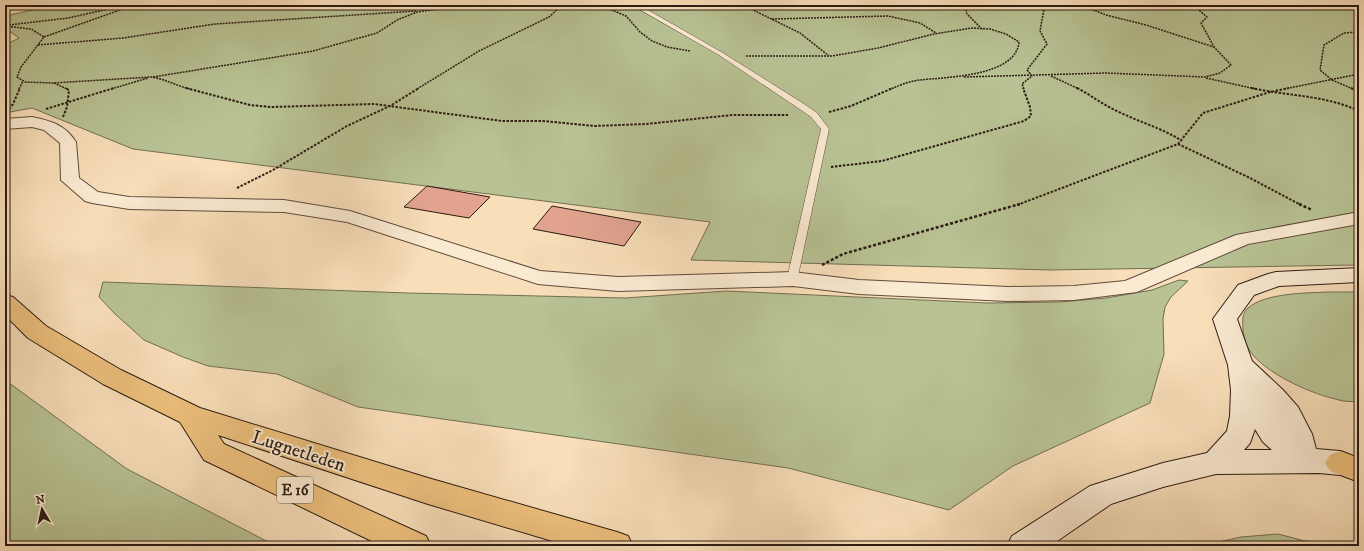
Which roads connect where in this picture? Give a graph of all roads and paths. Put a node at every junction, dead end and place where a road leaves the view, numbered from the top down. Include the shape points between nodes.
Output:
1 (126, 5) edge
2 (134, 5) edge
3 (462, 5) edge
4 (467, 5) edge
5 (562, 5) edge
6 (600, 5) edge
7 (635, 5) edge
8 (747, 5) edge
9 (972, 5) edge
10 (1049, 5) edge
11 (1081, 5) edge
12 (1193, 5) edge
13 (419, 11) junction
14 (772, 19) junction
15 (5, 25) edge
16 (983, 30) junction
17 (1359, 32) edge
18 (937, 33) junction
19 (44, 37) junction
20 (38, 45) junction
21 (1214, 47) junction
22 (721, 54) junction
23 (828, 56) junction
24 (1359, 74) edge
25 (1032, 76) junction
26 (1048, 76) junction
27 (151, 77) junction
28 (960, 77) junction
29 (1205, 78) junction
30 (1332, 80) junction
31 (23, 81) junction
32 (53, 83) junction
33 (1270, 92) junction
34 (1359, 92) edge
35 (68, 102) junction
36 (390, 106) junction
37 (1359, 111) edge
38 (5, 112) edge
39 (814, 115) junction
40 (43, 118) junction
41 (5, 124) edge
42 (1182, 141) junction
43 (1178, 144) junction
44 (816, 168) junction
45 (209, 204) junction
46 (1349, 220) edge
47 (1359, 275) edge
48 (793, 279) junction
49 (5, 302) edge
50 (1243, 378) junction
51 (190, 415) junction
52 (1303, 461) junction
53 (1216, 462) junction
54 (1353, 465) edge
55 (415, 546) edge
56 (617, 546) edge
57 (1023, 546) edge

1 - 15 path via 93,14
2 - 19 path
3 - 4 path
3 - 13 path
5 - 36 path via 549,16 479,52
6 - 22 path via 626,16 652,41 667,47
7 - 22 lane
8 - 14 path
9 - 16 path via 965,7 966,14
10 - 25 path via 1044,9 1040,31 1047,44 1027,70
11 - 21 path via 1106,15
12 - 21 path via 1207,17 1202,23
13 - 20 path via 222,23 123,38
13 - 27 path via 389,24 377,33 311,51
14 - 18 path via 888,16 920,23
14 - 23 path via 800,33
15 - 19 path via 32,29
16 - 18 path
16 - 28 path via 1014,37 1019,42 1019,48 1013,57 985,70
17 - 30 path via 1344,33 1324,45 1320,70
18 - 23 path via 882,48
19 - 20 path
20 - 31 path via 21,67 17,77
21 - 29 path via 1231,65 1220,73
22 - 23 path
22 - 39 lane
24 - 30 path
25 - 26 path
25 - 28 path
25 - 44 path via 1022,84 1031,116 1024,121 882,161
26 - 29 path via 1106,74
26 - 42 path
27 - 32 path
27 - 35 path
27 - 36 path via 250,105 271,108
28 - 39 path via 915,81 845,110
29 - 33 path
30 - 33 path
30 - 34 path
31 - 32 path
31 - 38 path via 13,104
32 - 35 path via 69,90
33 - 37 path via 1342,103
33 - 42 path via 1203,113
35 - 40 path
35 - 40 path via 63,117
36 - 39 path via 502,121 542,121 595,126 646,124 732,115
36 - 45 path via 347,126
39 - 44 lane via 825,129
40 - 41 street via 32,122
40 - 45 street via 68,142 70,180 92,197 129,203
42 - 43 path
43 - 46 path via 1307,207
43 - 48 path via 1022,203 843,254
44 - 48 lane
45 - 48 street via 284,206 350,217 538,277 618,284
46 - 48 street via 1243,239 1129,287 1074,293 1008,294 859,287
47 - 50 street via 1276,279 1246,290 1226,319
49 - 51 highway, Lugnetleden / E 16 via 37,332 112,377
50 - 52 street via 1273,434
50 - 53 street via 1244,416 1240,435
51 - 55 highway, E 16 via 214,452
51 - 56 highway, Lugnetleden / E 16 via 428,491
52 - 53 street
52 - 54 street
53 - 57 street via 1163,475 1101,495

